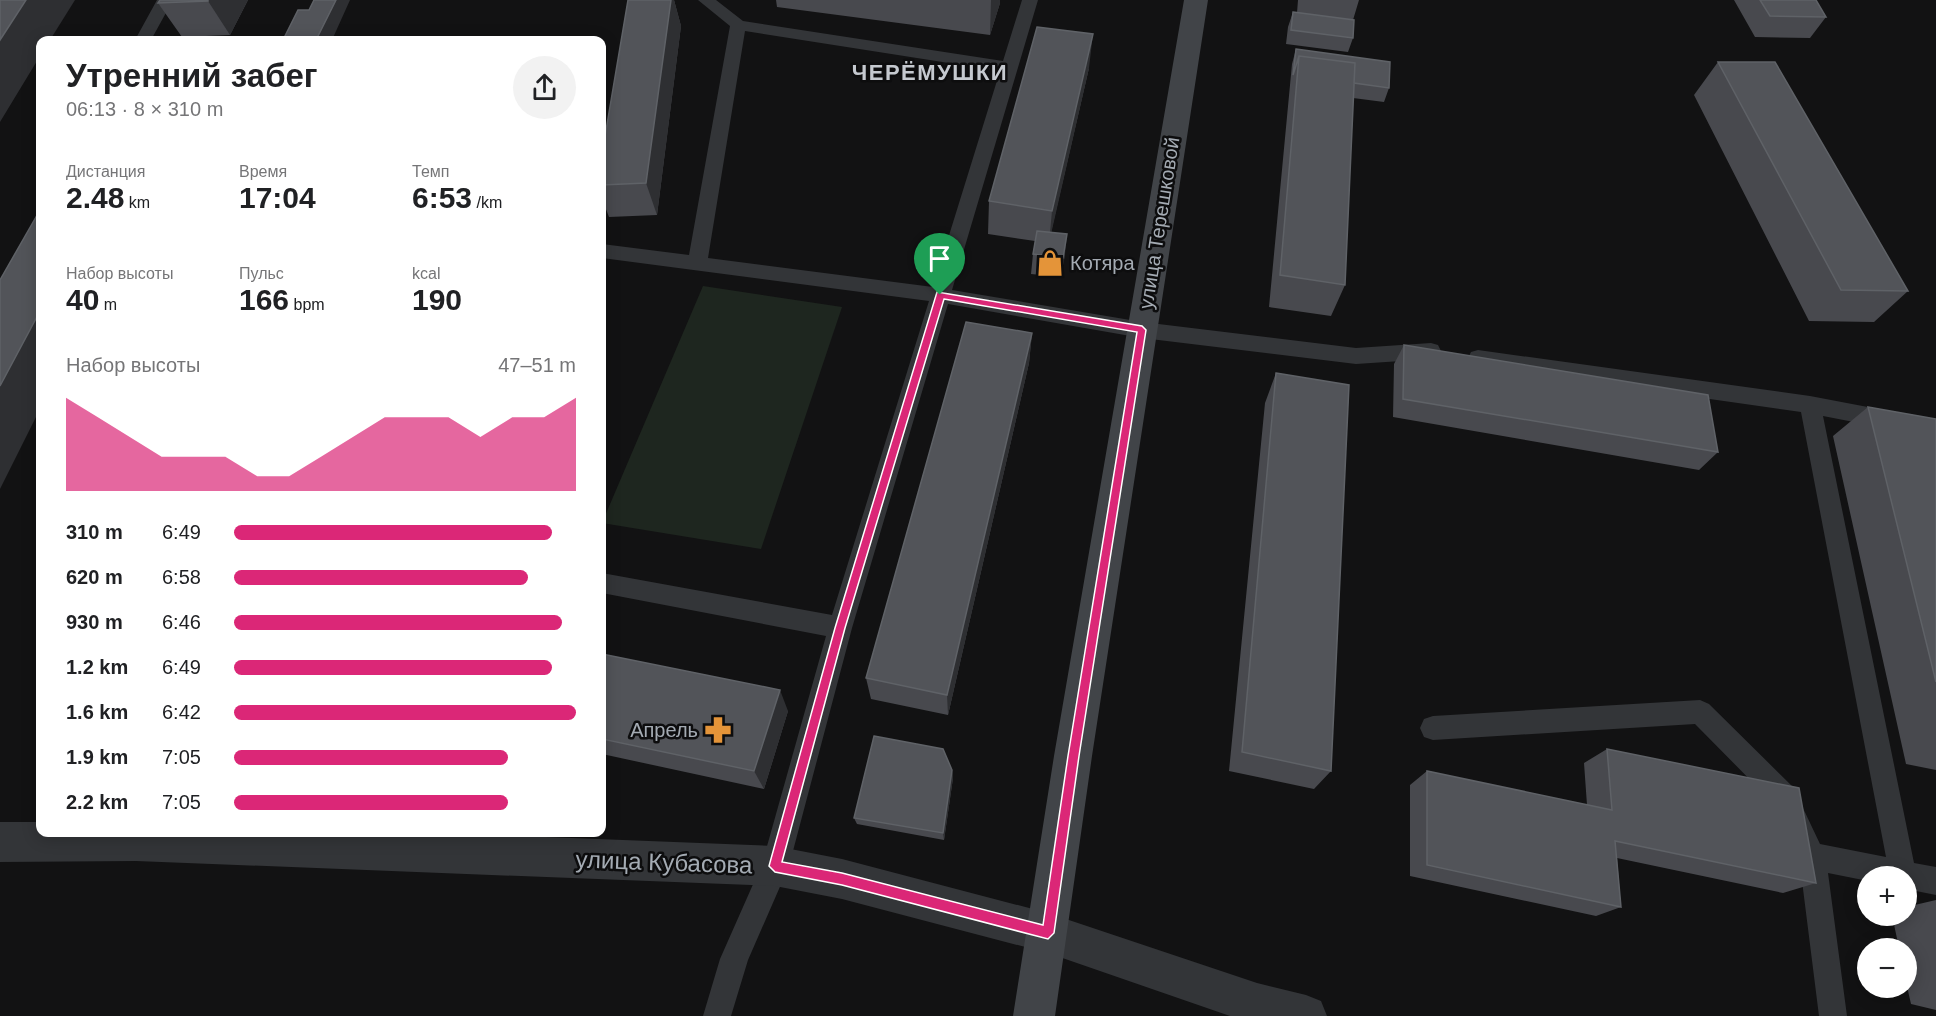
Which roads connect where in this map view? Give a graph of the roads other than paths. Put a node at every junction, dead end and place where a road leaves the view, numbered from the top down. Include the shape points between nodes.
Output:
1 (165, 0) edge
2 (706, 0) edge
3 (1029, 0) edge
4 (1196, 0) edge
5 (738, 25) junction
6 (144, 36) edge
7 (1009, 67) junction
8 (606, 252) edge
9 (697, 264) junction
10 (940, 295) junction
11 (1142, 330) junction
12 (1809, 405) junction
13 (1936, 429) edge
14 (606, 584) edge
15 (840, 628) junction
16 (1433, 728) dead end
17 (0, 842) edge
18 (1812, 856) junction
19 (775, 866) junction
20 (1863, 866) edge
21 (1901, 866) edge
22 (1917, 877) edge
23 (1936, 881) edge
24 (1048, 933) junction
25 (717, 1016) edge
26 (1034, 1016) edge
27 (1306, 1016) edge
28 (1833, 1016) edge

1 - 6 lane
2 - 5 lane
3 - 7 lane
4 - 11 main road, улица Терешковой
5 - 7 lane
5 - 9 lane
7 - 10 lane
8 - 9 lane
9 - 10 lane
10 - 11 lane
10 - 15 lane
11 - 12 lane via 1356,356 1431,351
11 - 24 main road, улица Терешковой
12 - 13 lane
12 - 21 lane
14 - 15 lane
15 - 19 lane
16 - 18 lane via 1700,712 1785,796
17 - 19 street, улица Кубасова via 136,841
18 - 20 lane
18 - 28 lane
19 - 24 street, улица Кубасова via 842,879
19 - 25 lane via 734,959
22 - 23 lane
24 - 26 main road, улица Терешковой
24 - 27 street, улица Кубасова via 1257,1004

